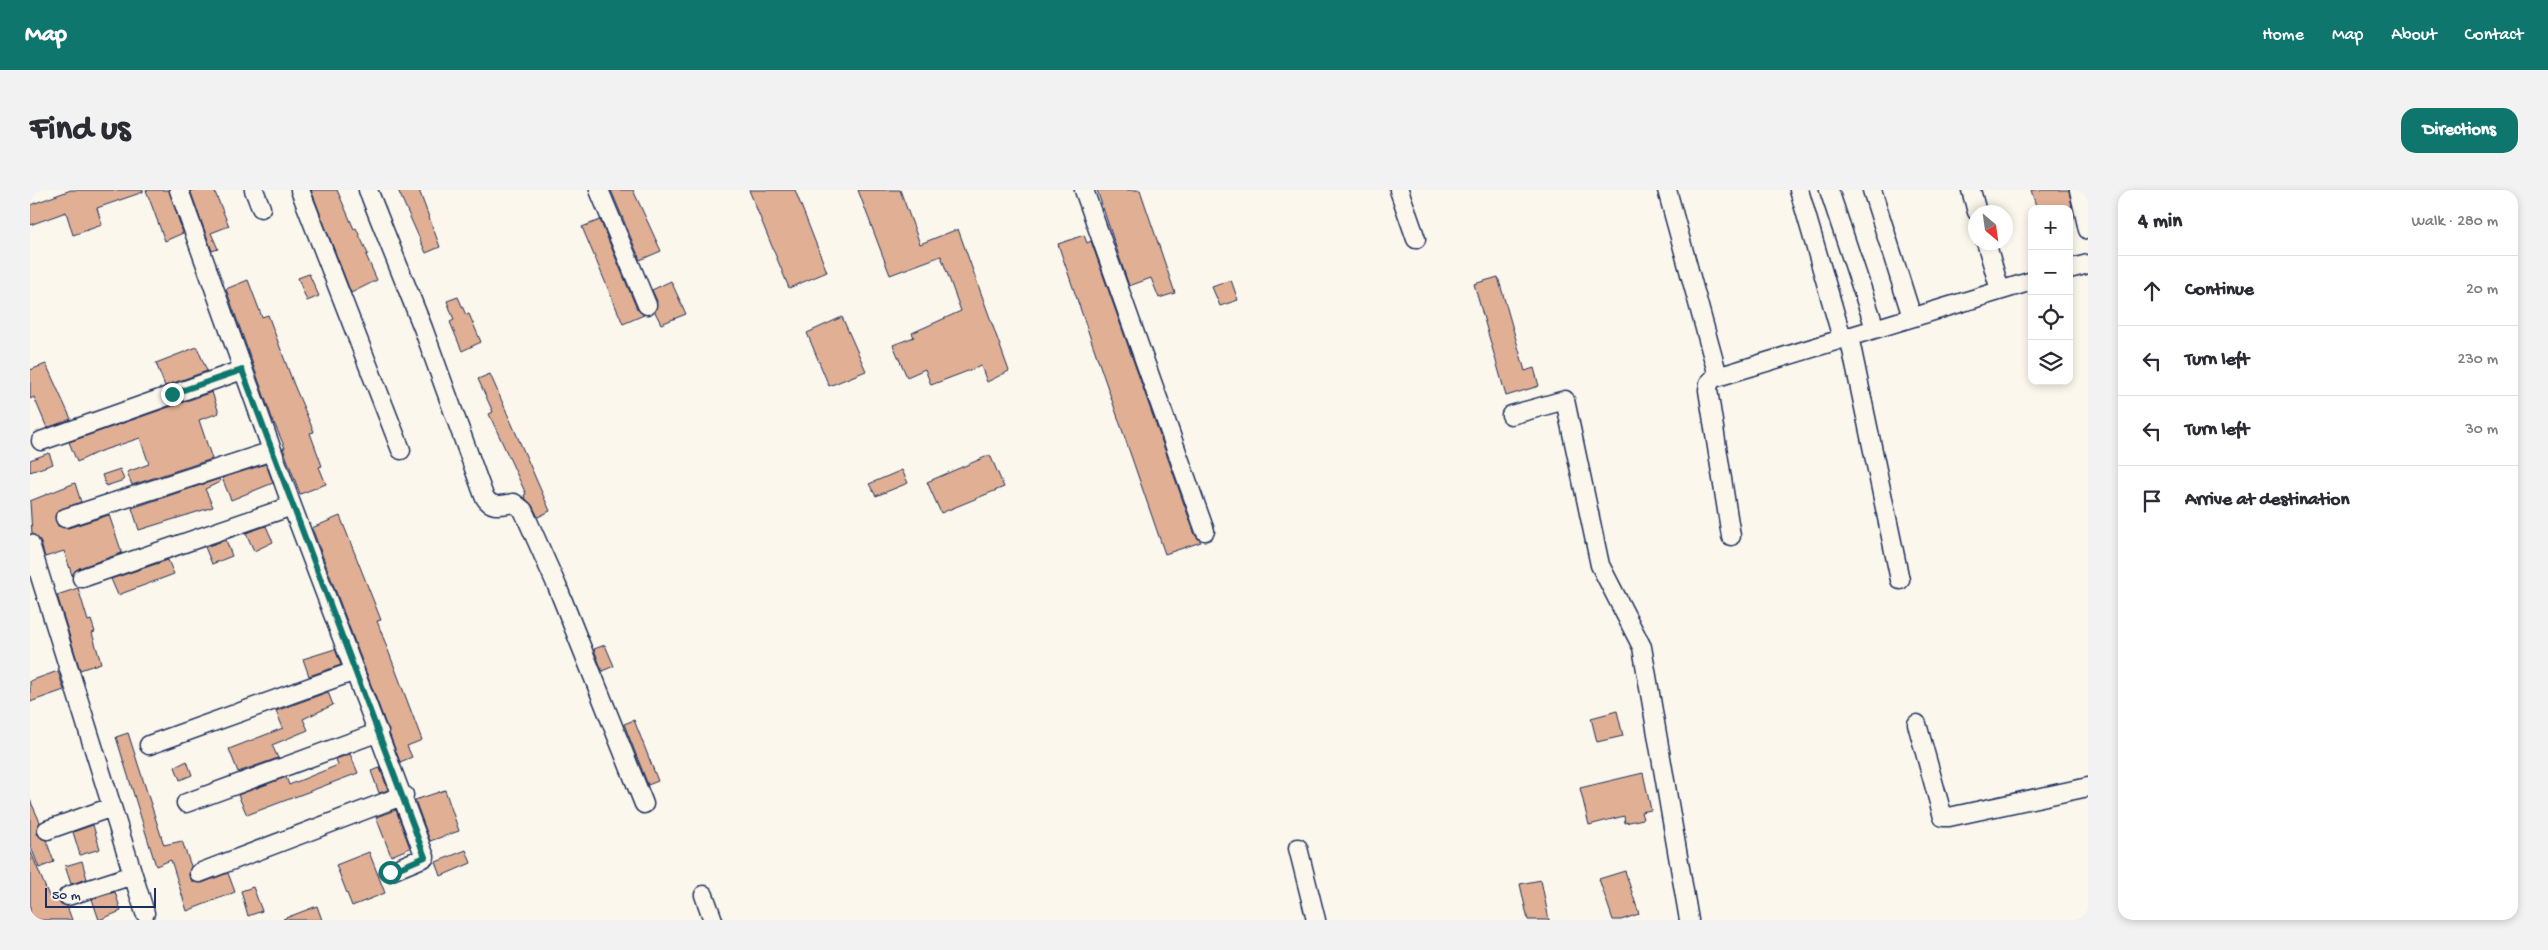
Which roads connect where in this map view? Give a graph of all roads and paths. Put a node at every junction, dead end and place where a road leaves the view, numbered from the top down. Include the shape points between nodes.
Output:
1 (179, 190) edge
2 (254, 190) edge
3 (300, 190) edge
4 (368, 190) edge
5 (599, 190) edge
6 (1084, 190) edge
7 (1399, 190) edge
8 (1667, 190) edge
9 (1799, 190) edge
10 (1829, 190) edge
11 (1872, 190) edge
12 (1971, 190) edge
13 (2079, 190) edge
14 (1975, 205) edge
15 (261, 208) dead end
16 (2088, 230) edge
17 (1416, 239) dead end
18 (1988, 250) edge
19 (2088, 255) edge
20 (2088, 264) edge
21 (2073, 268) edge
22 (2028, 281) edge
23 (2000, 290) junction
24 (647, 305) dead end
25 (1912, 317) junction
26 (1875, 328) junction
27 (1846, 337) junction
28 (242, 370) junction
29 (1718, 376) junction
30 (1511, 415) dead end
31 (41, 441) dead end
32 (402, 450) dead end
33 (272, 451) junction
34 (292, 506) junction
35 (66, 518) dead end
36 (1205, 531) dead end
37 (1731, 536) dead end
38 (30, 544) edge
39 (82, 578) dead end
40 (1900, 580) dead end
41 (355, 671) junction
42 (1918, 724) dead end
43 (379, 732) junction
44 (149, 745) dead end
45 (2088, 787) edge
46 (404, 795) junction
47 (186, 804) dead end
48 (644, 804) dead end
49 (112, 807) junction
50 (47, 830) dead end
51 (1298, 848) dead end
52 (390, 872) dead end
53 (199, 873) dead end
54 (133, 875) junction
55 (704, 894) dead end
56 (68, 896) dead end
57 (144, 913) dead end
58 (713, 920) edge
59 (1316, 920) edge
60 (1689, 920) edge

1 - 28 street
2 - 15 street
3 - 32 street
4 - 48 street via 423,328 484,496 494,506 514,503 523,510
5 - 24 street
6 - 36 street
7 - 17 street
8 - 29 street
9 - 27 street
10 - 26 street
11 - 25 street
12 - 14 street
13 - 16 street
18 - 23 street
19 - 20 street
20 - 21 street
22 - 23 street
23 - 25 street
25 - 26 street
26 - 27 street
27 - 29 street
27 - 40 street
28 - 31 street
28 - 33 street
29 - 37 street via 1709,383 1708,390
30 - 60 street via 1565,400 1600,566 1642,647
33 - 34 street
33 - 35 street
34 - 39 street
34 - 41 street
38 - 49 street
41 - 43 street
41 - 44 street
42 - 45 street via 1943,817
43 - 46 street
43 - 47 street
46 - 52 street via 425,857
46 - 53 street
49 - 50 street
49 - 54 street
51 - 59 street
54 - 56 street
54 - 57 street
55 - 58 street

